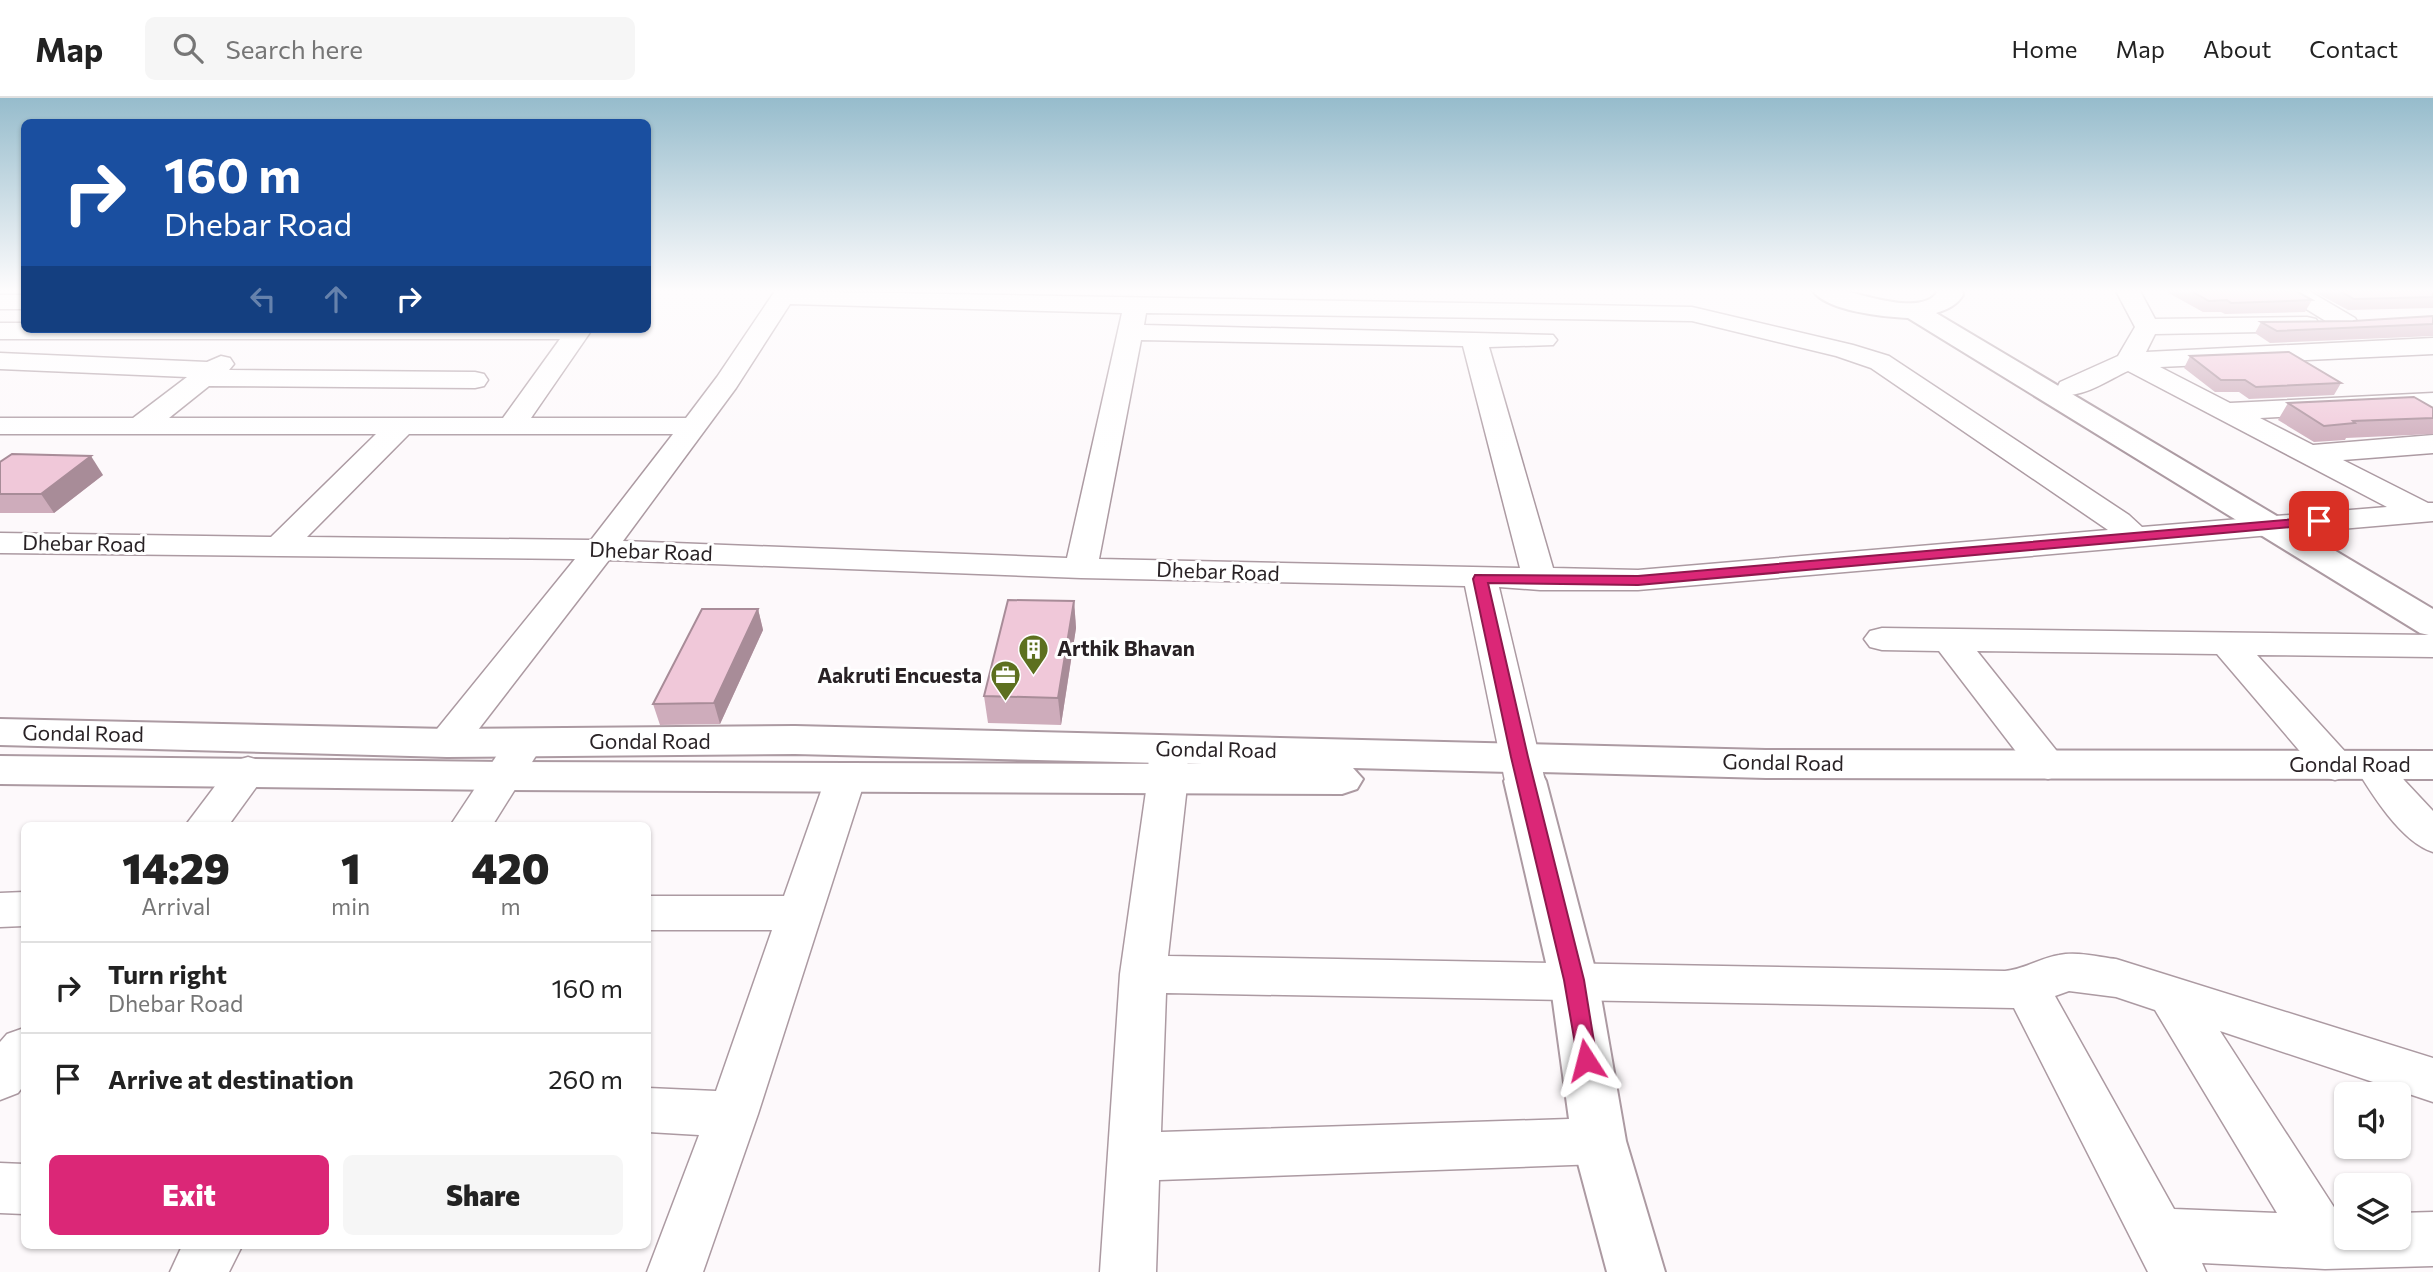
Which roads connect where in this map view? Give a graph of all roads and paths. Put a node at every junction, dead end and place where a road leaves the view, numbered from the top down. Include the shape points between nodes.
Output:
1 (47, 346) edge
2 (245, 346) edge
3 (332, 346) edge
4 (514, 346) edge
5 (568, 346) edge
6 (751, 346) edge
7 (1127, 346) edge
8 (1476, 346) edge
9 (1826, 346) edge
10 (2000, 346) edge
11 (2001, 346) edge
12 (2137, 346) edge
13 (2418, 346) edge
14 (2128, 361) junction
15 (13, 362) edge
16 (490, 367) junction
17 (208, 374) junction
18 (292, 378) junction
19 (0, 381) edge
20 (2070, 388) junction
21 (2433, 401) edge
22 (2229, 411) junction
23 (402, 425) junction
24 (0, 426) edge
25 (140, 426) junction
26 (511, 426) junction
27 (694, 426) junction
28 (437, 427) junction
29 (2433, 444) edge
30 (2309, 454) junction
31 (2428, 512) edge
32 (2282, 524) junction
33 (2136, 539) junction
34 (15, 543) edge
35 (281, 546) junction
36 (600, 550) junction
37 (0, 568) edge
38 (1081, 568) junction
39 (1480, 579) junction
40 (1540, 580) junction
41 (2433, 608) edge
42 (2433, 625) edge
43 (1882, 639) dead end
44 (1949, 640) junction
45 (2227, 643) junction
46 (2433, 646) edge
47 (0, 732) edge
48 (447, 743) junction
49 (525, 743) junction
50 (1168, 763) junction
51 (2048, 765) junction
52 (2433, 765) edge
53 (1522, 769) junction
54 (0, 770) edge
55 (248, 771) junction
56 (2366, 773) junction
57 (503, 776) junction
58 (846, 777) junction
59 (2433, 790) edge
60 (209, 822) edge
61 (474, 822) edge
62 (2433, 837) edge
63 (21, 909) edge
64 (0, 910) edge
65 (651, 913) edge
66 (800, 913) junction
67 (1143, 974) junction
68 (1574, 980) junction
69 (2027, 988) junction
70 (2170, 994) junction
71 (21, 1053) edge
72 (0, 1078) edge
73 (2433, 1080) edge
74 (651, 1110) edge
75 (733, 1114) junction
76 (1599, 1141) junction
77 (1134, 1157) junction
78 (0, 1188) edge
79 (21, 1189) edge
80 (2433, 1239) edge
81 (2325, 1242) junction
82 (212, 1249) edge
83 (2168, 1254) edge
84 (198, 1272) edge
85 (675, 1272) edge
86 (1128, 1272) edge
87 (1636, 1272) edge

1 - 15 street
2 - 17 street
3 - 18 street
4 - 16 street
5 - 26 street
6 - 27 street
7 - 38 street
8 - 40 street
9 - 33 street via 1895,370 2118,522
10 - 32 main road
11 - 20 main road
12 - 14 street
13 - 14 street
14 - 20 street
14 - 22 street
15 - 17 street
15 - 19 street
16 - 18 street
16 - 28 street
17 - 18 street
17 - 25 street
20 - 32 main road
21 - 22 street
22 - 30 street
23 - 25 street
23 - 28 street
23 - 35 street
24 - 25 street
26 - 27 street
26 - 28 street
27 - 36 street
29 - 30 street
30 - 31 street
31 - 32 street, Dhebar Road
32 - 33 street, Dhebar Road
32 - 41 main road
32 - 42 main road
33 - 40 street, Dhebar Road via 1638,580
34 - 35 street, Dhebar Road
34 - 37 street
35 - 36 street, Dhebar Road
36 - 38 street, Dhebar Road
36 - 48 street
38 - 39 street, Dhebar Road
39 - 40 street, Dhebar Road
39 - 53 street
43 - 44 street
44 - 45 street
44 - 51 street
45 - 46 street
45 - 56 street
47 - 48 main road, Gondal Road
48 - 49 main road, Gondal Road
49 - 50 main road, Gondal Road via 795,740
49 - 57 street
50 - 53 main road, Gondal Road
50 - 58 main road, Gondal Road
50 - 67 street
51 - 53 main road, Gondal Road
51 - 56 main road, Gondal Road
52 - 56 main road, Gondal Road
53 - 56 main road, Gondal Road
53 - 68 main road
54 - 55 main road, Gondal Road
55 - 57 main road, Gondal Road
55 - 60 street
56 - 59 main road, Gondal Road
56 - 62 street
57 - 58 main road, Gondal Road
57 - 61 street
58 - 66 street
63 - 64 street
65 - 66 street
66 - 75 street
67 - 68 street
67 - 77 street
68 - 69 street
68 - 76 main road
69 - 70 street via 2056,974 2084,973
69 - 83 street
70 - 73 street
70 - 81 street
71 - 72 street
74 - 75 street
75 - 85 street
76 - 77 street
76 - 87 main road
77 - 86 street
78 - 79 street
80 - 81 street
81 - 83 street
82 - 84 street

